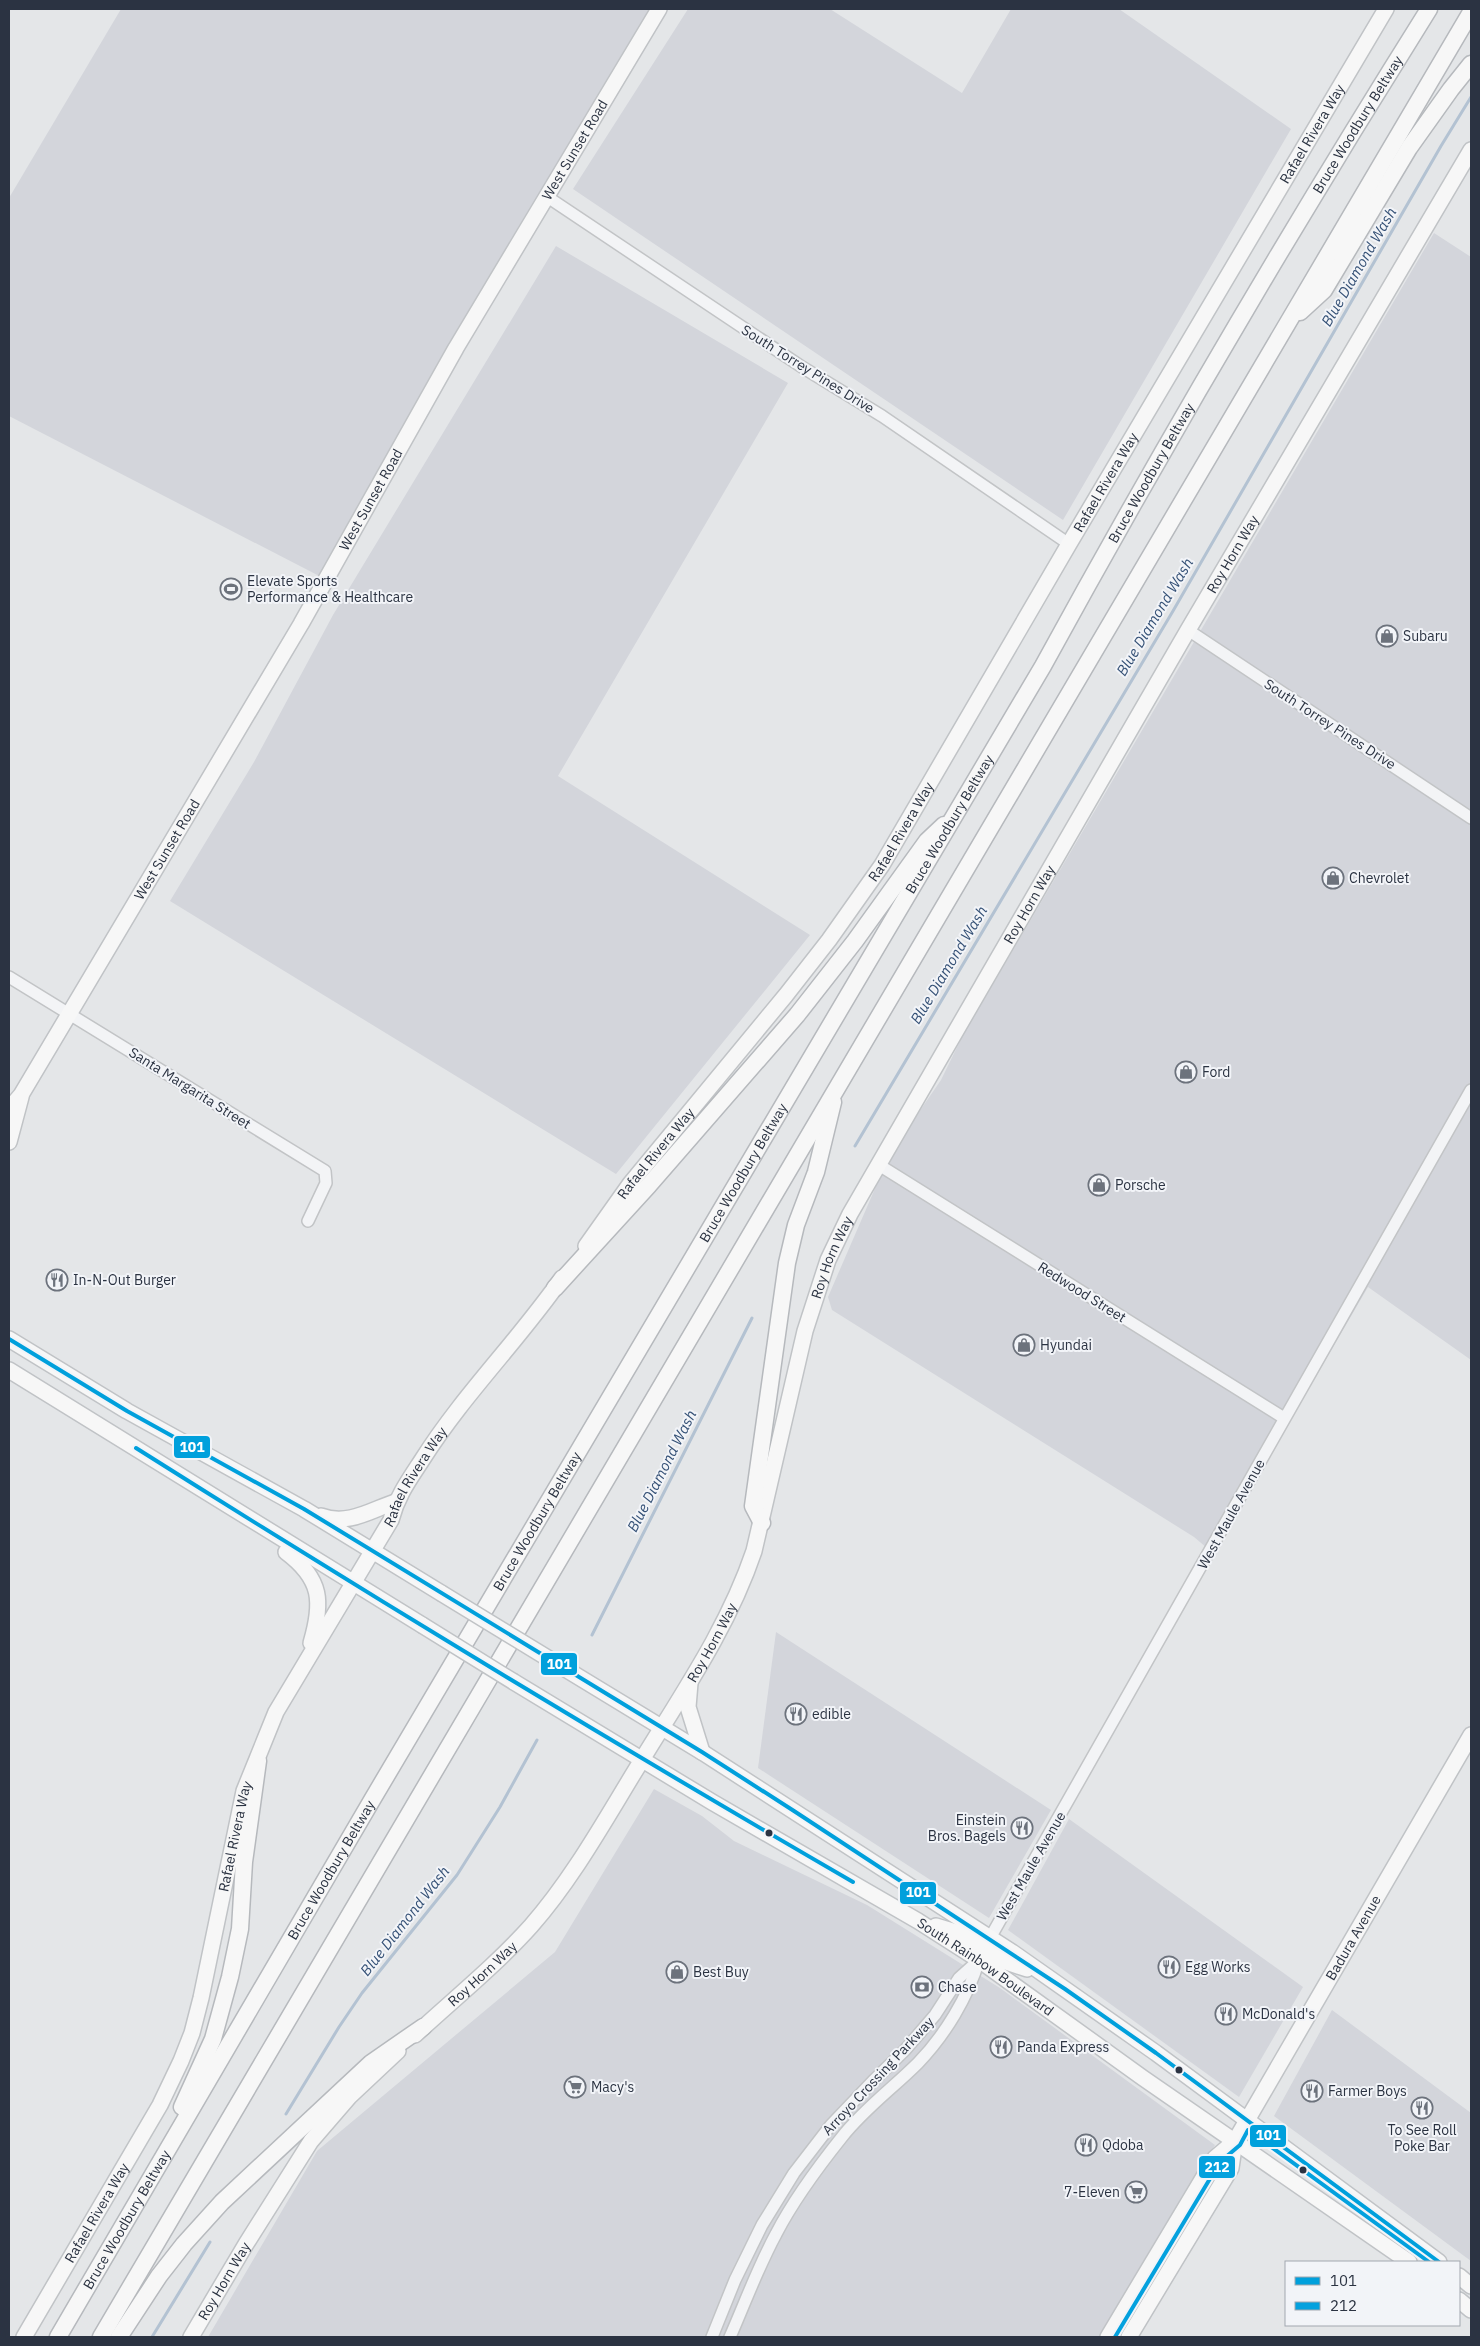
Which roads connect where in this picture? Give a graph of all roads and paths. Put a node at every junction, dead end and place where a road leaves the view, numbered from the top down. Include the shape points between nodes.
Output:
1 (659, 9) edge
2 (1386, 9) edge
3 (1416, 9) edge
4 (1429, 9) edge
5 (1471, 12) edge
6 (1471, 64) edge
7 (1357, 124) junction
8 (1471, 150) edge
9 (546, 196) junction
10 (1284, 328) junction
11 (1068, 544) junction
12 (1188, 630) junction
13 (956, 814) junction
14 (1471, 818) edge
15 (9, 977) edge
16 (69, 1014) junction
17 (836, 1088) junction
18 (1471, 1090) edge
19 (21, 1095) junction
20 (9, 1109) edge
21 (9, 1142) edge
22 (879, 1165) junction
23 (308, 1221) dead end
24 (556, 1288) junction
25 (9, 1339) edge
26 (9, 1370) edge
27 (1284, 1418) junction
28 (194, 1484) junction
29 (395, 1502) junction
30 (304, 1509) junction
31 (762, 1523) junction
32 (372, 1551) junction
33 (352, 1583) junction
34 (304, 1666) junction
35 (690, 1680) junction
36 (662, 1728) junction
37 (1471, 1734) edge
38 (702, 1752) junction
39 (642, 1760) junction
40 (258, 1761) junction
41 (918, 1921) junction
42 (990, 1938) junction
43 (979, 1960) junction
44 (1041, 1973) junction
45 (423, 2027) junction
46 (1246, 2121) junction
47 (1235, 2141) junction
48 (112, 2247) junction
49 (1408, 2261) edge
50 (1438, 2261) edge
51 (1460, 2277) edge
52 (1140, 2283) junction
53 (1471, 2286) edge
54 (1460, 2291) edge
55 (1156, 2293) junction
56 (1471, 2298) edge
57 (1460, 2301) edge
58 (1471, 2310) edge
59 (24, 2337) edge
60 (58, 2337) edge
61 (101, 2337) edge
62 (119, 2337) edge
63 (191, 2337) edge
64 (712, 2337) edge
65 (730, 2337) edge
66 (1108, 2337) edge
67 (1129, 2337) edge

1 - 9 main road, West Sunset Road
2 - 11 main road, Rafael Rivera Way
3 - 7 highway
4 - 7 highway, Bruce Woodbury Beltway
5 - 10 highway
6 - 10 highway via 1409,148 1324,290
7 - 13 highway, Bruce Woodbury Beltway via 1270,268
8 - 12 main road, Roy Horn Way
9 - 11 street, South Torrey Pines Drive via 802,367 882,416
9 - 16 main road, West Sunset Road via 456,348 296,633
10 - 17 highway
11 - 24 main road, Rafael Rivera Way via 866,887 786,995 630,1184
12 - 14 street, South Torrey Pines Drive
12 - 22 main road, Roy Horn Way
13 - 24 highway via 927,840 797,1015
13 - 48 highway, Bruce Woodbury Beltway via 377,1791
15 - 16 street, Santa Margarita Street
16 - 19 main road, West Sunset Road
16 - 23 street, Santa Margarita Street via 324,1171 326,1183
17 - 31 highway via 816,1172 796,1225 787,1263 753,1506
17 - 61 highway
18 - 27 street, West Maule Avenue
19 - 20 main road, West Sunset Road
19 - 21 main road, West Sunset Road
22 - 27 street, Redwood Street
22 - 31 main road, Roy Horn Way via 828,1260 805,1331
24 - 29 main road, Rafael Rivera Way via 450,1419
25 - 30 main road, South Rainbow Boulevard via 134,1415
26 - 28 main road, South Rainbow Boulevard
27 - 42 street, West Maule Avenue
28 - 33 main road, South Rainbow Boulevard
28 - 34 main road via 227,1514 306,1569 319,1603 316,1627
29 - 30 main road via 348,1519 328,1518
29 - 32 main road, Rafael Rivera Way via 391,1520
30 - 32 main road, South Rainbow Boulevard
31 - 35 main road, Roy Horn Way via 734,1604
32 - 33 main road, Rafael Rivera Way
32 - 36 main road, South Rainbow Boulevard, bridge
33 - 34 main road, Rafael Rivera Way
33 - 39 main road, South Rainbow Boulevard, bridge
34 - 40 main road, Rafael Rivera Way via 276,1712
35 - 36 main road, Roy Horn Way
35 - 38 main road via 688,1707
36 - 38 main road, South Rainbow Boulevard
36 - 39 main road, Roy Horn Way
37 - 46 main road, Badura Avenue
38 - 42 main road, South Rainbow Boulevard
39 - 41 main road, South Rainbow Boulevard
39 - 45 main road, Roy Horn Way via 578,1863 530,1927
40 - 48 highway via 244,1862 240,1929 213,2040 182,2108 127,2203
40 - 59 main road, Rafael Rivera Way via 244,1791 192,2033 160,2105
41 - 42 main road via 962,1934 975,1942 981,1943
41 - 43 main road, South Rainbow Boulevard
42 - 44 main road, South Rainbow Boulevard
43 - 44 main road via 983,1954 991,1953 1006,1962
43 - 47 main road, South Rainbow Boulevard
43 - 64 street, Arroyo Crossing Parkway via 959,1978 935,2015 906,2050 831,2125 794,2173 762,2225
43 - 65 street, Arroyo Crossing Parkway via 972,1985 928,2052 843,2136 807,2182 776,2233
44 - 46 main road, South Rainbow Boulevard
45 - 62 highway via 371,2063 222,2202 179,2250
45 - 63 main road, Roy Horn Way via 349,2097 311,2141
46 - 47 main road, Badura Avenue
46 - 50 main road, South Rainbow Boulevard
47 - 49 main road, South Rainbow Boulevard
47 - 52 main road, Badura Avenue via 1215,2158
47 - 55 main road, Badura Avenue via 1231,2168
48 - 60 highway, Bruce Woodbury Beltway
51 - 53 main road
52 - 55 main road
52 - 66 main road, Badura Avenue
54 - 56 main road
55 - 67 main road, Badura Avenue
57 - 58 main road

